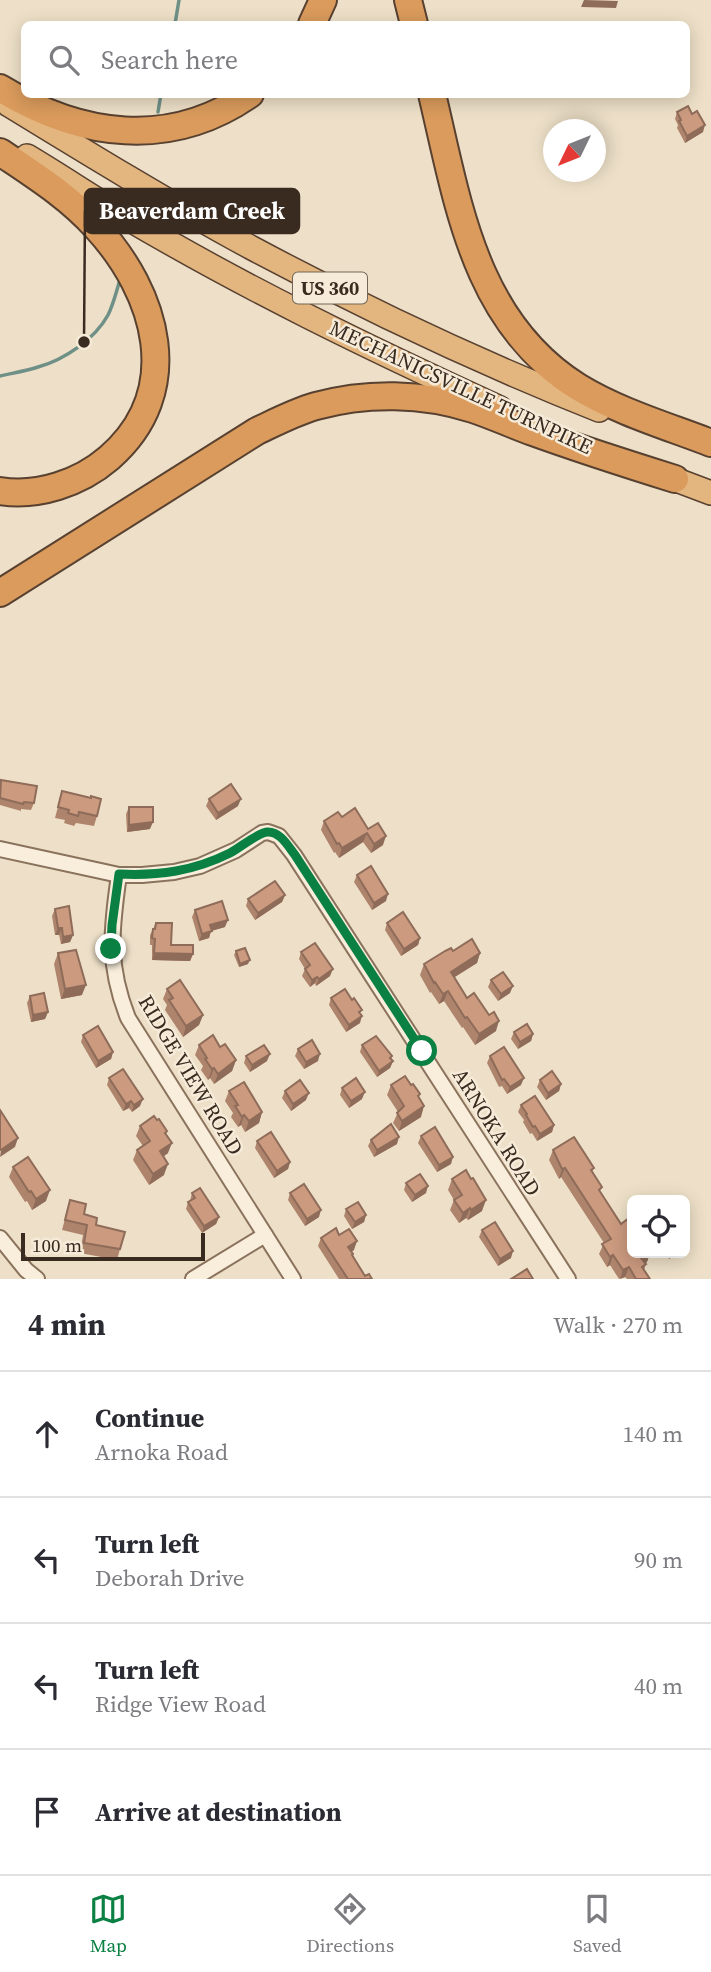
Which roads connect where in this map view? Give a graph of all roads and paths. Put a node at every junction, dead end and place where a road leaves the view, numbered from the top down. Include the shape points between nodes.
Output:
1 (323, 0) edge
2 (408, 0) edge
3 (313, 21) edge
4 (413, 21) edge
5 (0, 88) edge
6 (243, 98) edge
7 (433, 98) edge
8 (0, 100) edge
9 (0, 140) edge
10 (0, 152) edge
11 (711, 443) edge
12 (711, 453) edge
13 (675, 479) junction
14 (0, 491) edge
15 (711, 493) edge
16 (0, 593) edge
17 (0, 849) edge
18 (119, 874) junction
19 (265, 1235) junction
20 (0, 1238) edge
21 (37, 1279) edge
22 (193, 1279) edge
23 (293, 1279) edge
24 (568, 1279) edge

1 - 3 highway
2 - 4 highway
5 - 6 highway via 60,118 131,132 188,124
7 - 11 highway via 469,241 481,272 514,328 550,366 580,388
8 - 12 highway, MECHANICSVILLE TURNPIKE / US 360 via 310,279 436,340
9 - 13 highway, MECHANICSVILLE TURNPIKE / US 360 via 178,247 363,344 500,408
10 - 14 highway via 58,191 113,245 139,290 156,348 148,402 117,451 86,475 67,483 27,492
13 - 15 highway, MECHANICSVILLE TURNPIKE / US 360
13 - 16 highway via 449,402 390,396 340,400 257,431
17 - 18 street
18 - 19 street, RIDGE VIEW ROAD via 111,949 114,976 128,1018
18 - 24 street, ARNOKA ROAD via 200,866 262,833 279,835
19 - 22 street
19 - 23 street, RIDGE VIEW ROAD
20 - 21 street

